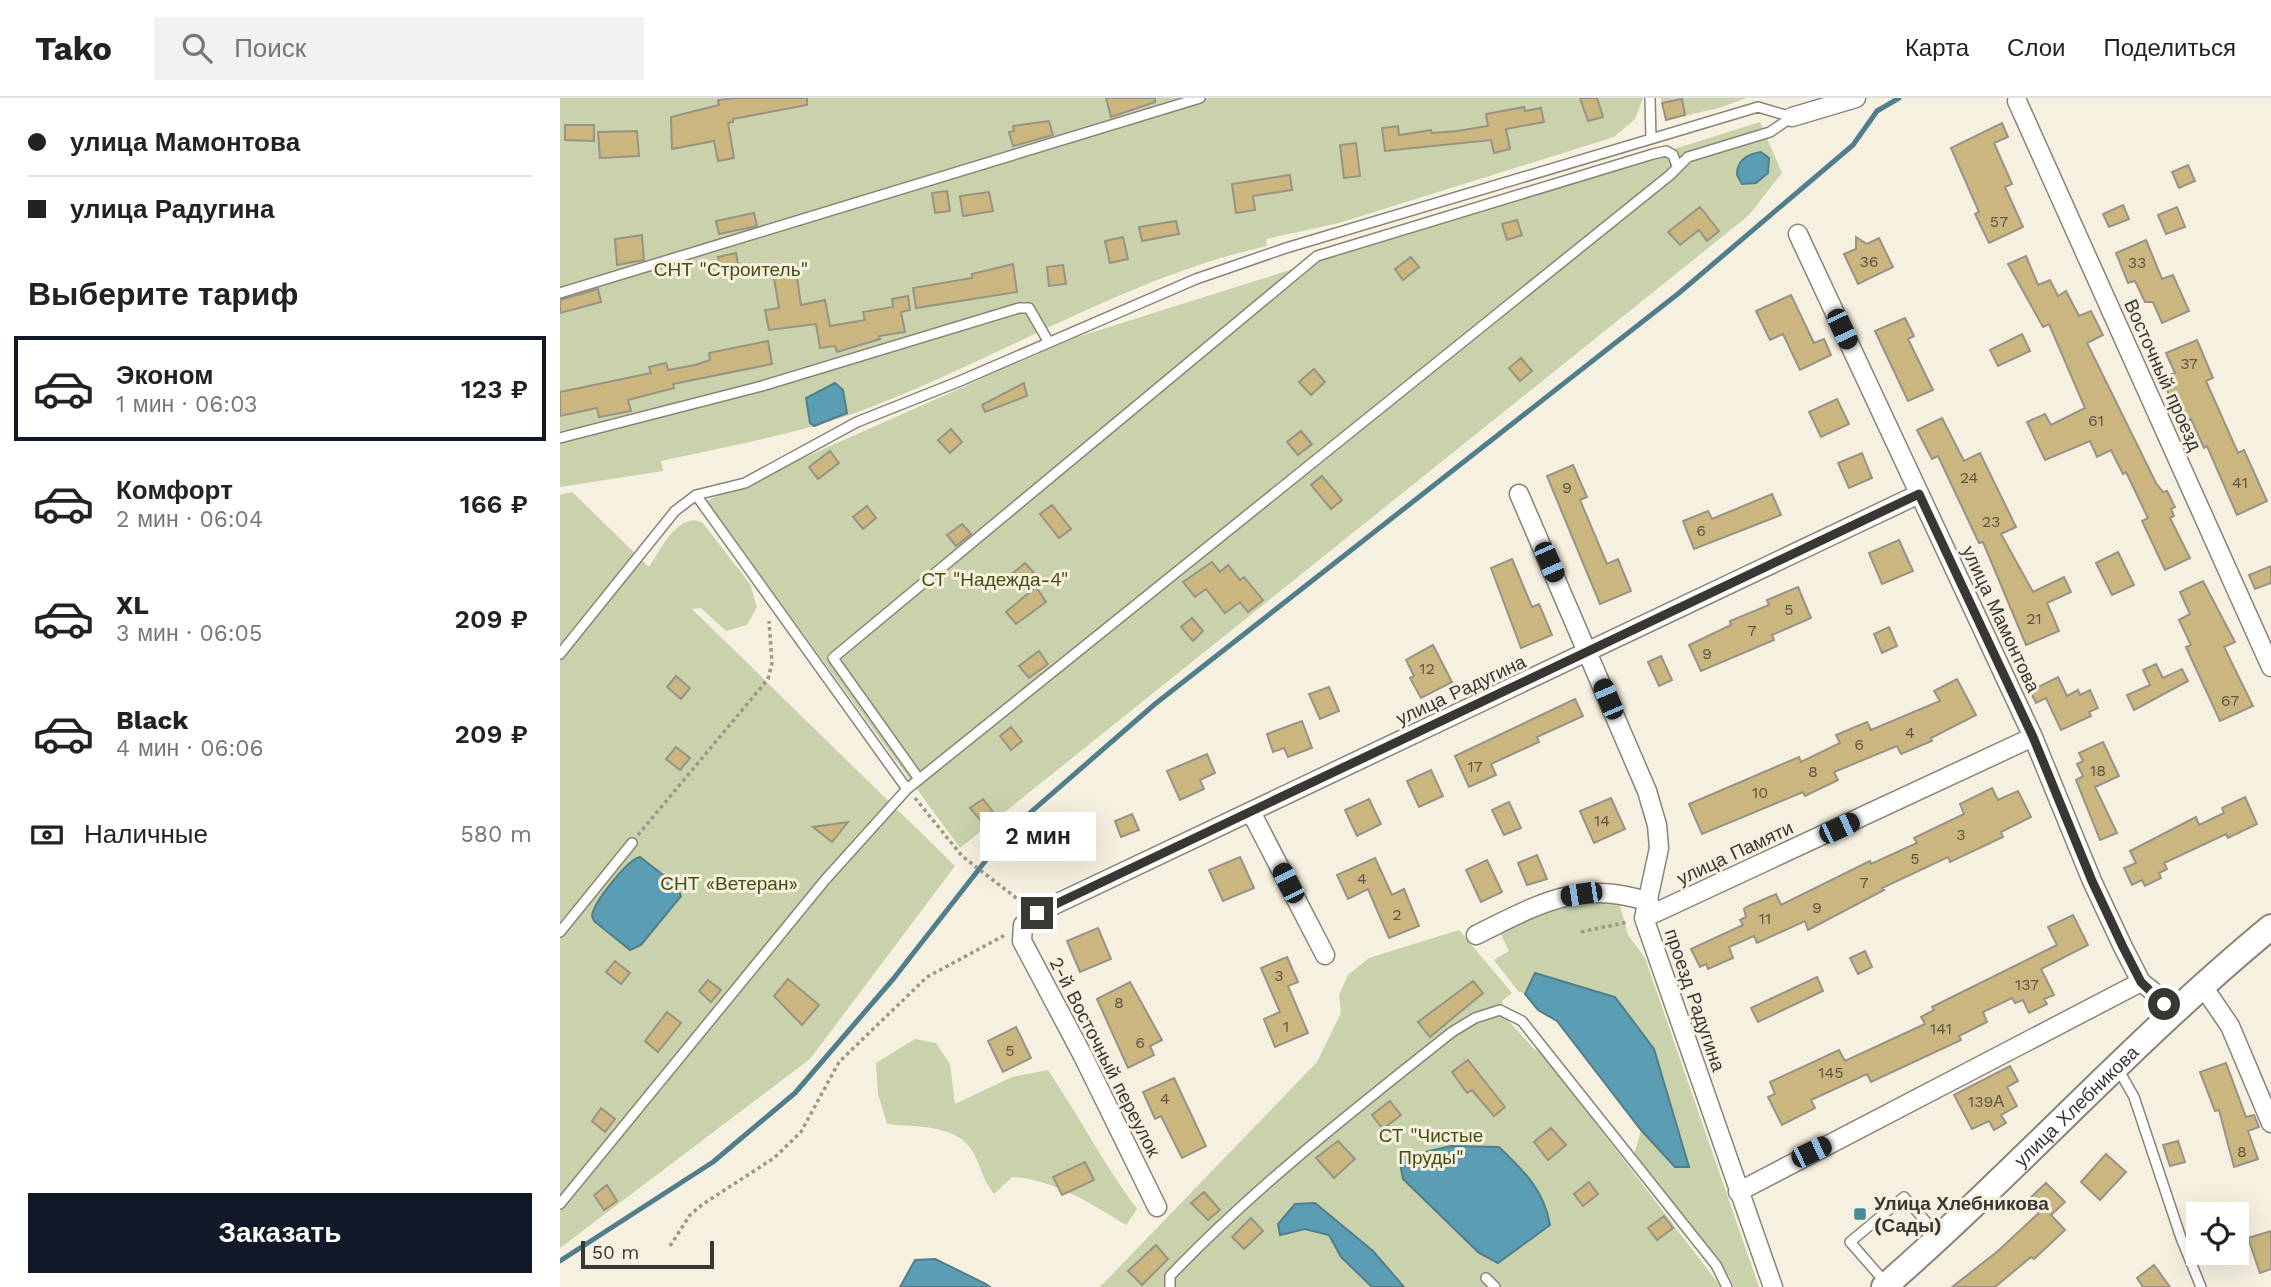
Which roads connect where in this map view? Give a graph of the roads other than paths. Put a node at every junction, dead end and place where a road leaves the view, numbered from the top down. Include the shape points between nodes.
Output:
1 (1200, 98) edge
2 (1650, 98) edge
3 (1856, 98) edge
4 (2017, 100) dead end
5 (1792, 117) junction
6 (1651, 138) junction
7 (1677, 166) junction
8 (1798, 234) dead end
9 (560, 293) edge
10 (1048, 341) junction
11 (560, 438) edge
12 (1519, 494) dead end
13 (1919, 494) junction
14 (696, 495) junction
15 (1589, 652) junction
16 (560, 654) edge
17 (2271, 667) edge
18 (2033, 737) junction
19 (919, 779) junction
20 (907, 789) junction
21 (1251, 812) junction
22 (632, 843) road end
23 (1646, 910) junction
24 (1023, 925) joint
25 (2271, 927) edge
26 (560, 932) edge
27 (1476, 935) dead end
28 (1325, 955) dead end
29 (2141, 982) junction
30 (2202, 985) junction
31 (2172, 1016) junction
32 (2116, 1066) junction
33 (2271, 1123) edge
34 (1738, 1192) junction
35 (560, 1204) edge
36 (1157, 1207) dead end
37 (1940, 1237) junction
38 (1486, 1278) dead end
39 (1885, 1286) edge
40 (1170, 1287) edge
41 (1494, 1287) edge
42 (1727, 1287) edge
43 (1773, 1287) edge
44 (2202, 1287) edge

1 - 9 lane
2 - 6 lane
3 - 5 street
4 - 17 street, Восточный проезд
5 - 6 lane via 1758,107
5 - 7 lane via 1770,132 1698,152
6 - 10 lane via 1208,274
7 - 19 lane
7 - 19 lane via 1673,155 1653,154 1317,256 835,654 833,663
8 - 13 street, улица Мамонтова
10 - 11 lane via 1035,313 1019,308 761,386
10 - 14 lane via 857,422 745,483
12 - 15 street, проезд Радугина
13 - 15 street, улица Радугина
13 - 18 street, улица Мамонтова
14 - 16 lane via 675,511
14 - 20 lane
15 - 21 street, улица Радугина
15 - 23 street, проезд Радугина via 1657,825 1659,848
18 - 23 street, улица Памяти
18 - 29 street, улица Мамонтова via 2092,881
19 - 20 lane
20 - 35 lane via 825,880
21 - 24 street, улица Радугина via 1037,913
21 - 28 street
22 - 26 lane
23 - 27 street via 1620,892 1564,897
23 - 34 street, проезд Радугина
24 - 36 street, 2-й Восточный переулок via 1022,941
25 - 30 street, улица Хлебникова
29 - 31 street, улица Мамонтова
29 - 34 street
30 - 31 street, улица Хлебникова
30 - 33 street via 2230,1026
31 - 32 street, улица Хлебникова
32 - 37 street, улица Хлебникова
32 - 44 lane via 2134,1097
34 - 43 street, проезд Радугина
37 - 39 street, улица Хлебникова
37 - 39 lane via 1904,1197 1850,1242
38 - 41 lane
40 - 42 lane via 1170,1276 1281,1172 1452,1032 1500,1010 1522,1021 1716,1265

